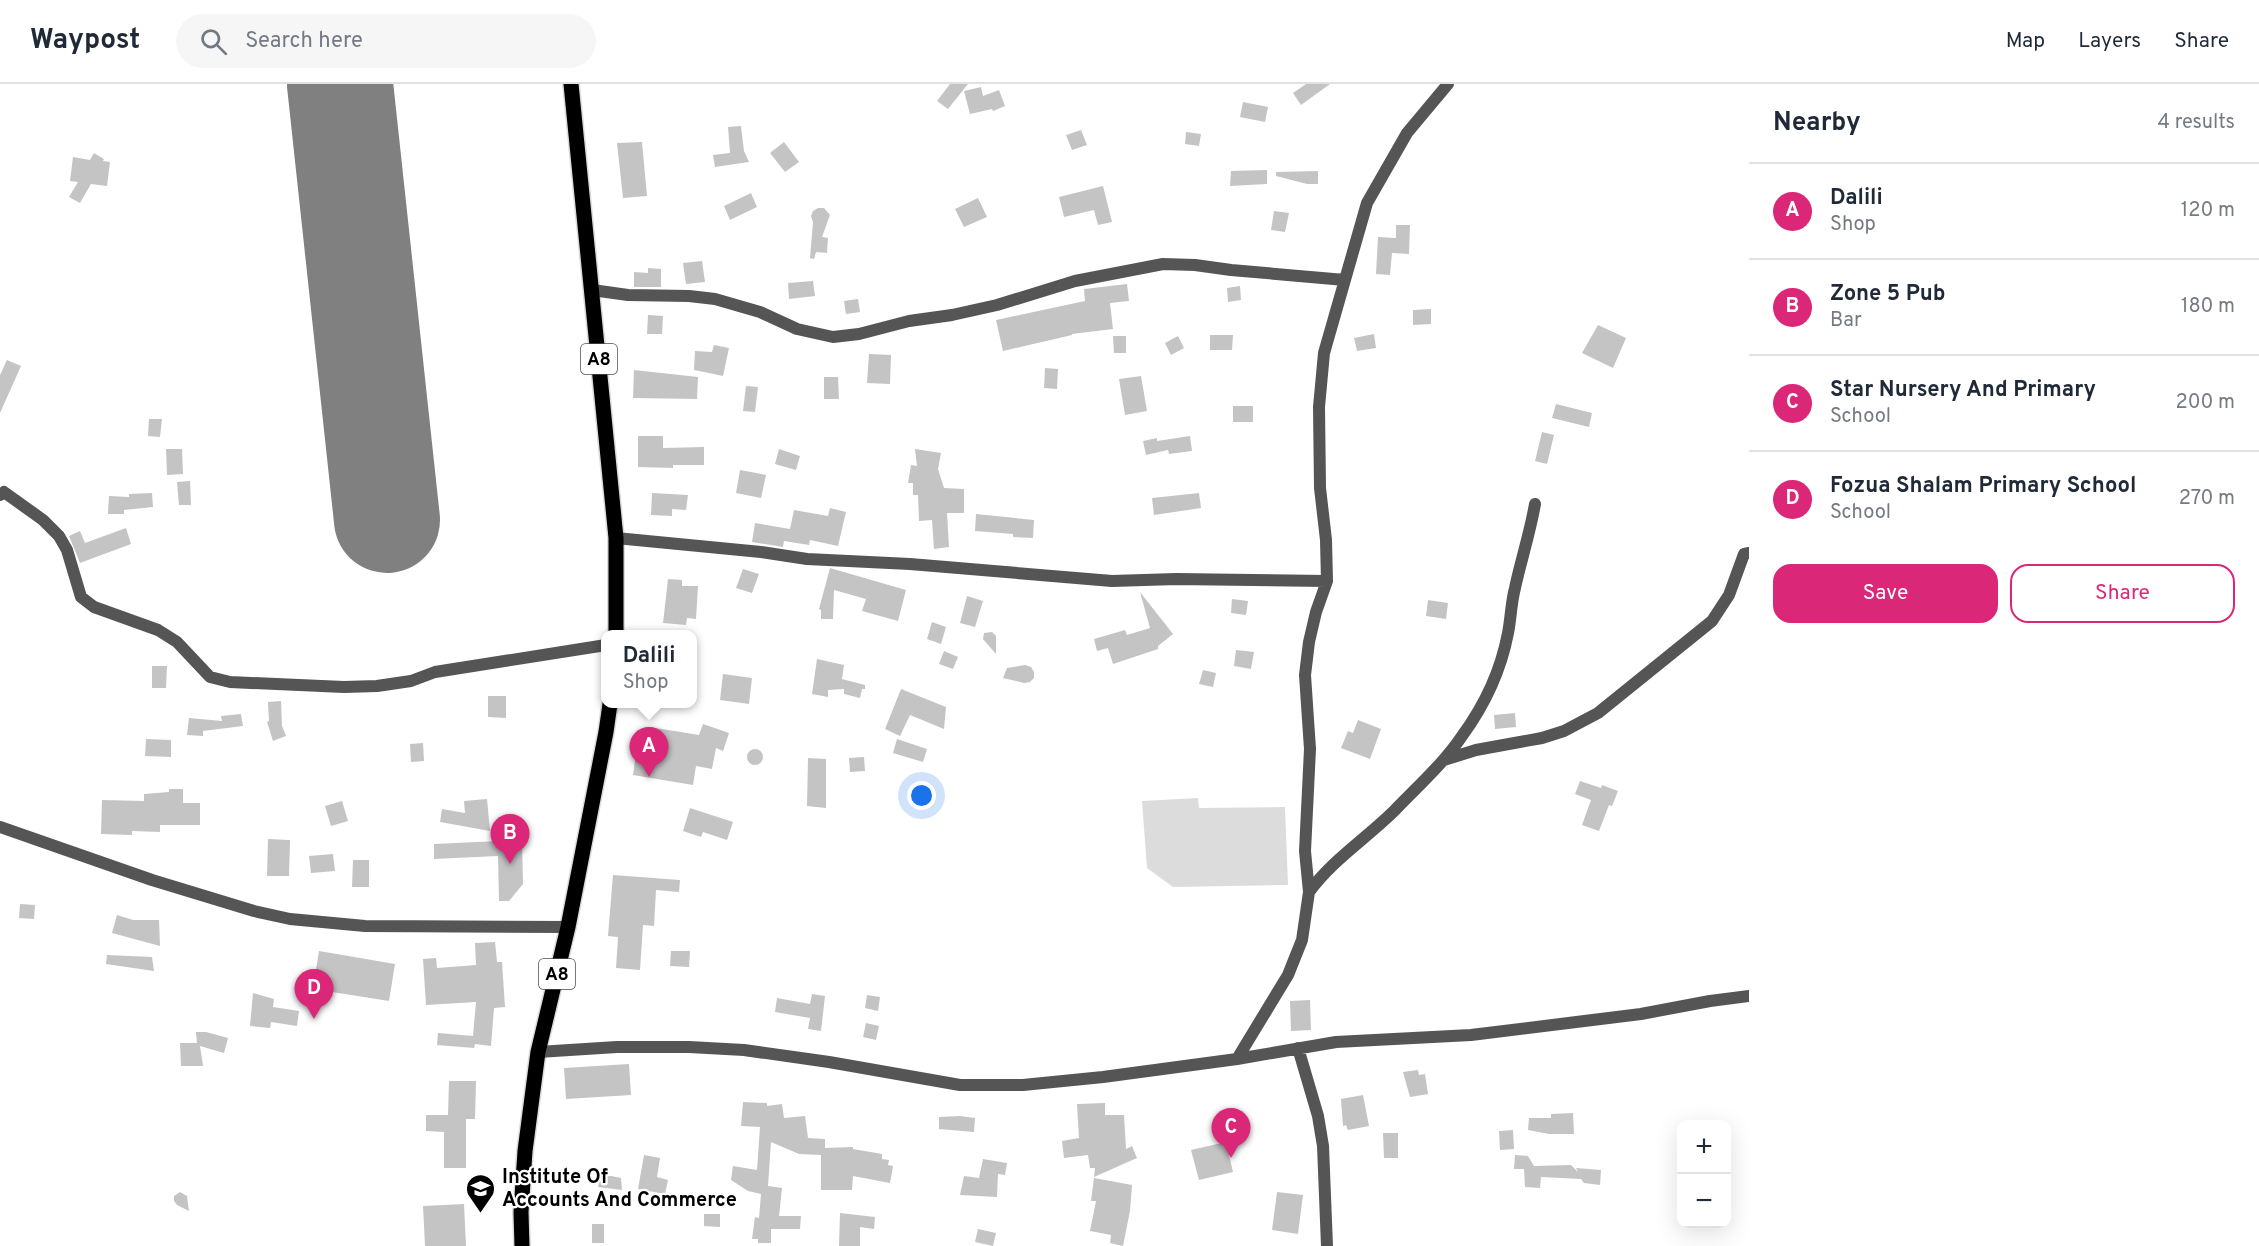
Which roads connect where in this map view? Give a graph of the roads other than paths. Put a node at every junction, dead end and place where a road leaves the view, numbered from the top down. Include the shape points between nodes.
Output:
1 (571, 84) edge
2 (1448, 84) edge
3 (1345, 280) junction
4 (592, 290) junction
5 (0, 495) edge
6 (1534, 504) dead end
7 (616, 538) junction
8 (1749, 553) edge
9 (1327, 581) junction
10 (616, 630) edge
11 (601, 646) edge
12 (609, 708) edge
13 (1443, 760) junction
14 (0, 827) edge
15 (1310, 892) junction
16 (568, 927) junction
17 (1749, 996) edge
18 (1298, 1048) junction
19 (538, 1052) junction
20 (1237, 1059) junction
21 (522, 1246) edge
22 (1327, 1246) edge

1 - 4 main road, A8
2 - 3 street via 1407,133 1367,203
3 - 4 street via 1163,264 1075,281 952,315 833,336 797,329 760,312 715,299
3 - 9 street via 1324,353 1319,407
4 - 7 main road, A8
5 - 11 street via 4,492 59,536 81,597 94,607 158,630 177,642 210,677 230,682 377,686 411,681 435,672
6 - 13 street via 1497,671 1472,722
7 - 9 street via 807,559 1112,581
7 - 10 main road, A8
8 - 13 street via 1744,554 1729,595 1712,621 1593,717 1542,738
9 - 15 street via 1316,612 1305,675 1310,748 1305,851
12 - 16 main road, A8
13 - 15 street via 1375,829 1323,873
14 - 16 street via 152,880 290,919 365,926
15 - 20 street via 1302,940 1288,975
16 - 19 main road, A8
17 - 18 street via 1471,1035 1336,1042
18 - 20 street
18 - 22 street via 1323,1146
19 - 20 street via 617,1047 744,1050 960,1085 989,1086 1103,1077
19 - 21 main road, A8 via 525,1151

